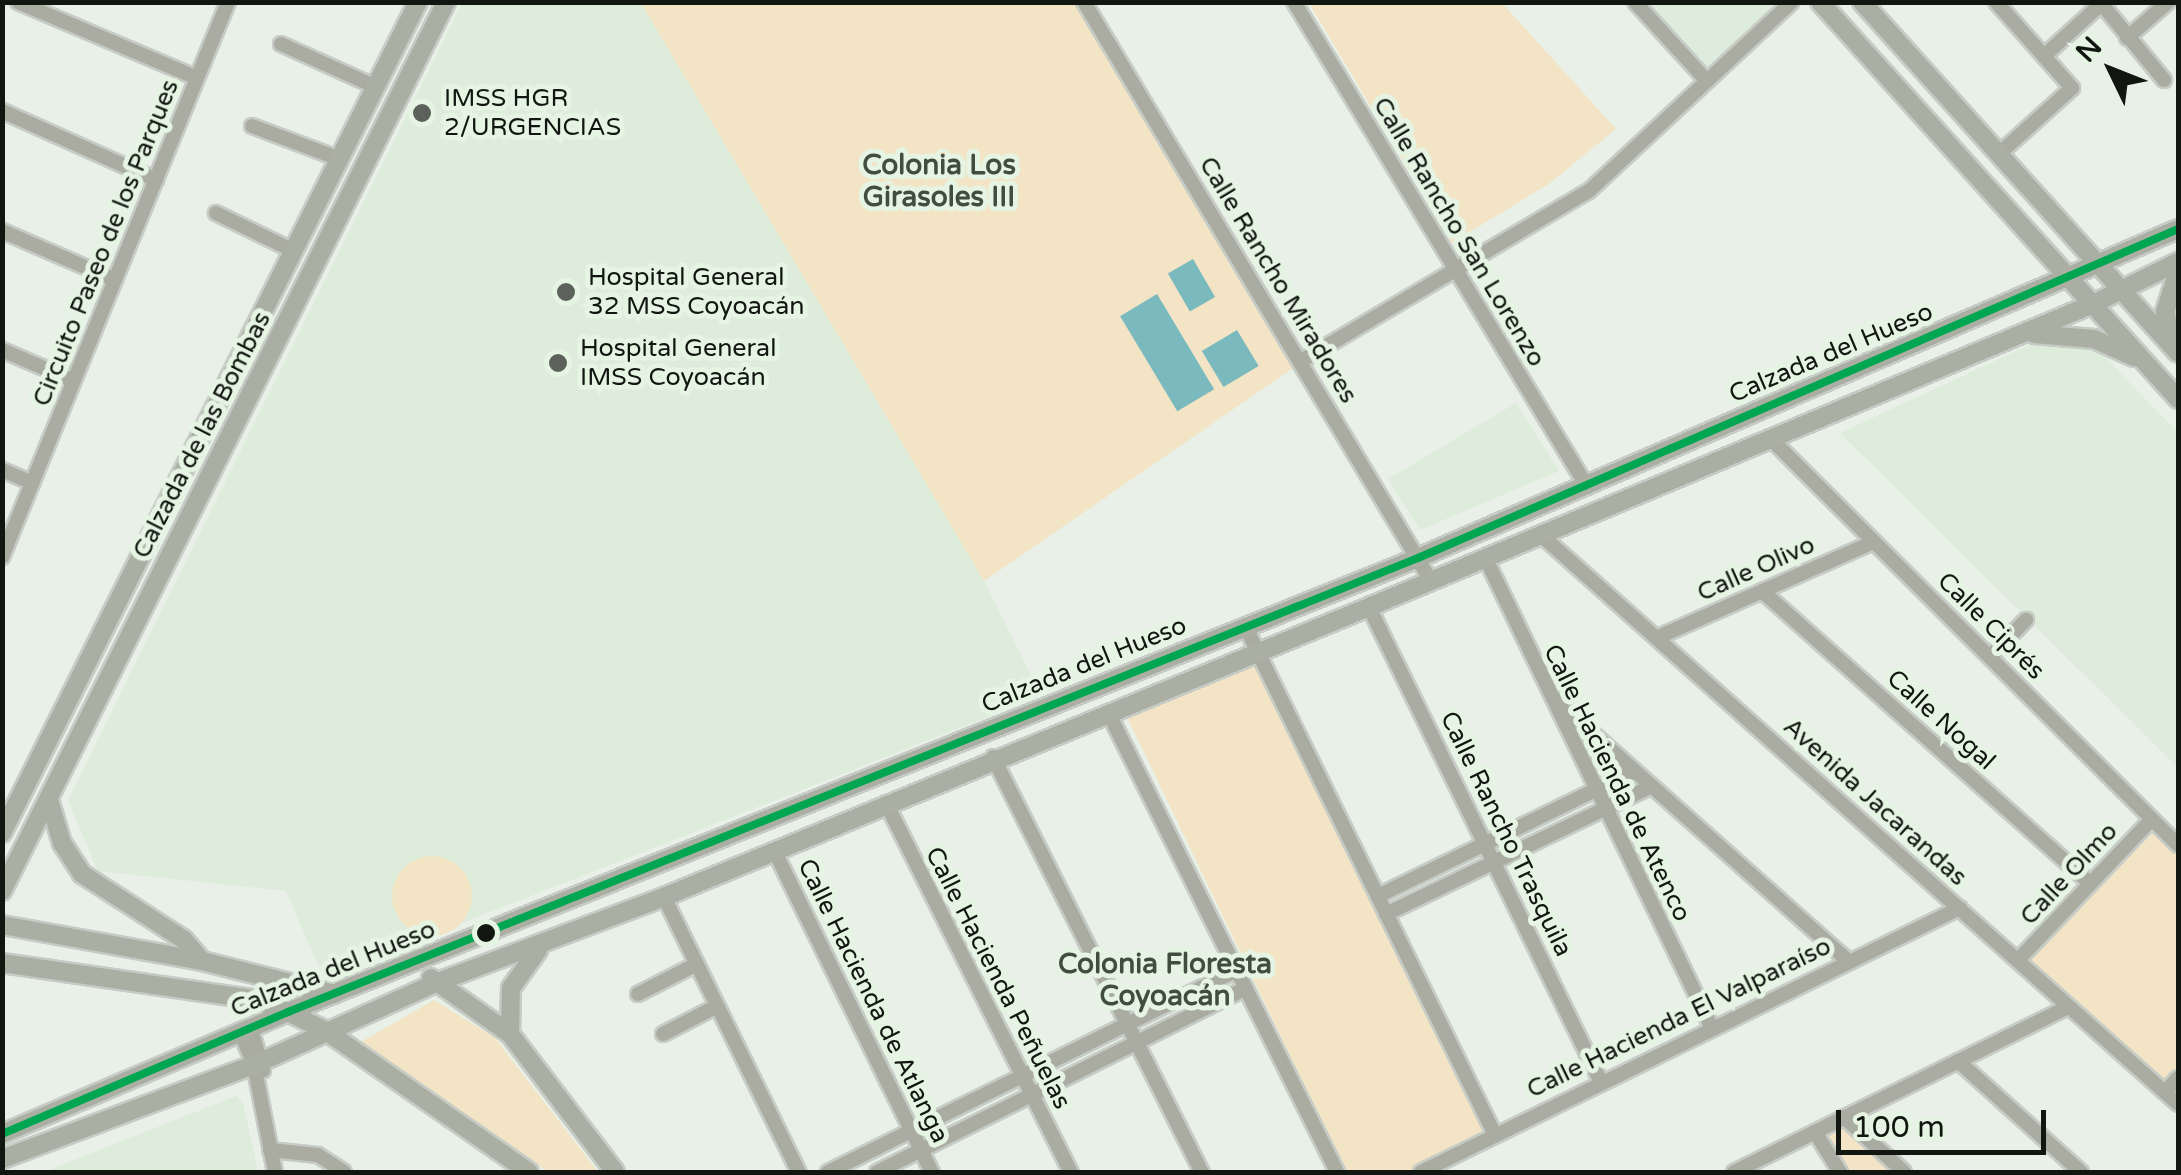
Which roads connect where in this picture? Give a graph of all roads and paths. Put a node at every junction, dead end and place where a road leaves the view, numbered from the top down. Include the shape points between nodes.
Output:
1 (18, 2) edge
2 (228, 2) edge
3 (418, 2) edge
4 (446, 2) edge
5 (1084, 2) edge
6 (1294, 2) edge
7 (1635, 2) edge
8 (1792, 2) edge
9 (1820, 2) edge
10 (1862, 2) edge
11 (1996, 2) edge
12 (2168, 2) edge
13 (2101, 3) edge
14 (2128, 38) junction
15 (281, 44) dead end
16 (2044, 56) junction
17 (198, 78) junction
18 (2164, 80) dead end
19 (1707, 82) junction
20 (376, 87) junction
21 (2, 111) edge
22 (252, 126) dead end
23 (2000, 153) junction
24 (340, 159) junction
25 (156, 180) junction
26 (216, 213) dead end
27 (2178, 229) edge
28 (2, 231) edge
29 (294, 251) junction
30 (2178, 262) edge
31 (2100, 264) junction
32 (1454, 268) junction
33 (2178, 270) edge
34 (2070, 278) junction
35 (115, 280) junction
36 (2122, 291) junction
37 (2094, 304) junction
38 (2019, 336) junction
39 (2, 350) edge
40 (2178, 352) edge
41 (1301, 360) junction
42 (74, 381) junction
43 (2164, 382) junction
44 (2178, 399) edge
45 (1771, 439) junction
46 (2, 470) edge
47 (32, 483) junction
48 (1586, 485) junction
49 (1541, 534) junction
50 (1874, 542) junction
51 (2, 557) edge
52 (1486, 557) junction
53 (1418, 558) junction
54 (1431, 581) junction
55 (1762, 591) junction
56 (1370, 606) junction
57 (2026, 620) dead end
58 (1245, 626) junction
59 (1656, 638) junction
60 (1257, 652) junction
61 (1990, 657) junction
62 (1548, 694) junction
63 (1108, 712) junction
64 (993, 757) junction
65 (1634, 771) junction
66 (1650, 787) junction
67 (1593, 791) junction
68 (50, 800) junction
69 (886, 803) junction
70 (1602, 810) junction
71 (2152, 819) junction
72 (2, 833) edge
73 (1486, 845) junction
74 (2178, 845) edge
75 (774, 850) junction
76 (1494, 862) junction
77 (2090, 882) junction
78 (2, 891) edge
79 (1378, 896) junction
80 (664, 897) junction
81 (1960, 908) junction
82 (1386, 914) junction
83 (2, 925) edge
84 (542, 946) junction
85 (2019, 959) junction
86 (1847, 960) junction
87 (202, 961) junction
88 (2, 963) edge
89 (409, 964) junction
90 (697, 964) junction
91 (1236, 970) junction
92 (438, 982) junction
93 (1246, 988) junction
94 (334, 994) junction
95 (638, 994) dead end
96 (717, 1006) junction
97 (2068, 1007) junction
98 (288, 1012) junction
99 (1127, 1023) junction
100 (1712, 1028) junction
101 (246, 1031) junction
102 (326, 1031) junction
103 (510, 1034) junction
104 (662, 1034) dead end
105 (1137, 1043) junction
106 (259, 1062) junction
107 (1958, 1062) junction
108 (1022, 1075) junction
109 (2178, 1078) edge
110 (1602, 1082) junction
111 (2165, 1092) junction
112 (1032, 1096) junction
113 (2178, 1104) edge
114 (1844, 1117) junction
115 (911, 1130) junction
116 (1815, 1132) junction
117 (2, 1134) edge
118 (1495, 1135) junction
119 (270, 1150) junction
120 (922, 1151) junction
121 (2, 1159) edge
122 (1445, 1168) edge
123 (275, 1172) edge
124 (344, 1172) edge
125 (529, 1172) edge
126 (615, 1172) edge
127 (799, 1172) edge
128 (828, 1172) edge
129 (877, 1172) edge
130 (932, 1172) edge
131 (1070, 1172) edge
132 (1202, 1172) edge
133 (1338, 1172) edge
134 (1421, 1172) edge
135 (1734, 1172) edge
136 (1840, 1172) edge
137 (1904, 1172) edge
138 (2081, 1172) edge

1 - 17 street
2 - 17 street, Circuito Paseo de los Parques
3 - 20 main road, Calzada de las Bombas
4 - 68 main road, Calzada de las Bombas
5 - 41 street, Calle Rancho Miradores
6 - 32 street, Calle Rancho San Lorenzo
7 - 19 street
8 - 19 street
9 - 34 main road
10 - 23 main road
11 - 16 street
12 - 14 street
13 - 14 street
13 - 16 street
14 - 18 street
15 - 20 street
16 - 23 street via 2072,88
17 - 25 street, Circuito Paseo de los Parques
19 - 32 street via 1589,191
20 - 24 main road, Calzada de las Bombas
21 - 25 street
22 - 24 street
23 - 31 main road
24 - 29 main road, Calzada de las Bombas
25 - 35 street, Circuito Paseo de los Parques
26 - 29 street
27 - 31 main road, Calzada del Hueso
28 - 35 street
29 - 72 main road, Calzada de las Bombas
30 - 36 main road, Calzada del Hueso
31 - 34 main road, Calzada del Hueso
31 - 36 main road
32 - 41 street
32 - 48 street, Calle Rancho San Lorenzo
33 - 40 main road via 2165,312
34 - 37 main road
34 - 48 main road, Calzada del Hueso
35 - 42 street, Circuito Paseo de los Parques
36 - 37 main road, Calzada del Hueso
36 - 40 main road
37 - 38 main road, Calzada del Hueso
37 - 43 main road
38 - 43 main road via 2094,339 2138,360
38 - 45 main road, Calzada del Hueso
39 - 42 street
41 - 53 street, Calle Rancho Miradores
42 - 47 street, Circuito Paseo de los Parques
43 - 44 main road
45 - 49 main road, Calzada del Hueso
45 - 50 street, Calle Ciprés
46 - 47 street
47 - 51 street, Circuito Paseo de los Parques
48 - 53 main road, Calzada del Hueso
49 - 52 main road, Calzada del Hueso
49 - 59 street, Avenida Jacarandas
50 - 55 street, Calle Olivo
50 - 61 street, Calle Ciprés
52 - 54 main road, Calzada del Hueso
52 - 62 street, Calle Hacienda de Atenco
53 - 54 street, Calle Rancho Miradores
53 - 58 main road, Calzada del Hueso
54 - 56 main road, Calzada del Hueso
55 - 59 street, Calle Olivo
55 - 77 street, Calle Nogal
56 - 60 main road, Calzada del Hueso
56 - 73 street, Calle Rancho Trasquila
57 - 61 street
58 - 60 street
58 - 89 main road, Calzada del Hueso
59 - 81 street, Avenida Jacarandas
60 - 63 main road, Calzada del Hueso
60 - 79 street
61 - 71 street, Calle Ciprés
62 - 65 street
62 - 67 street, Calle Hacienda de Atenco
63 - 64 main road, Calzada del Hueso
63 - 91 street
64 - 69 main road, Calzada del Hueso
64 - 99 street
65 - 66 street
65 - 67 street
66 - 70 street
66 - 86 street
67 - 70 street, Calle Hacienda de Atenco
67 - 73 street
68 - 78 main road, Calzada de las Bombas
68 - 87 main road via 62,843 82,874 184,938
69 - 75 main road, Calzada del Hueso
69 - 108 street, Calle Hacienda Peñuelas
70 - 76 street
70 - 100 street, Calle Hacienda de Atenco
71 - 74 street, Calle Ciprés
71 - 77 street, Calle Olmo
73 - 76 street, Calle Rancho Trasquila
73 - 79 street
75 - 80 main road, Calzada del Hueso
75 - 115 street, Calle Hacienda de Atlanga
76 - 82 street
76 - 110 street, Calle Rancho Trasquila
77 - 85 street, Calle Olmo
79 - 82 street
80 - 84 main road, Calzada del Hueso
80 - 90 street
81 - 85 street, Avenida Jacarandas
81 - 86 street, Calle Hacienda El Valparaíso
82 - 118 street
83 - 87 main road
84 - 92 main road, Calzada del Hueso
84 - 103 main road via 511,988
85 - 97 street, Avenida Jacarandas
86 - 100 street, Calle Hacienda El Valparaíso
87 - 94 main road
88 - 98 main road via 253,999
89 - 92 main road
89 - 94 main road, Calzada del Hueso
90 - 95 street
90 - 96 street
91 - 93 street
91 - 99 street
92 - 102 main road, Calzada del Hueso
92 - 103 main road
93 - 105 street
93 - 133 street
94 - 98 main road, Calzada del Hueso
96 - 104 street
96 - 127 street
97 - 107 street
97 - 111 street, Avenida Jacarandas
98 - 101 main road, Calzada del Hueso
98 - 102 main road
99 - 105 street
99 - 108 street
100 - 110 street, Calle Hacienda El Valparaíso
101 - 106 street
101 - 117 main road, Calzada del Hueso
102 - 106 main road, Calzada del Hueso
102 - 125 main road
103 - 126 main road
105 - 112 street
105 - 132 street
106 - 119 street
106 - 121 main road, Calzada del Hueso
107 - 114 street
107 - 138 street
108 - 112 street, Calle Hacienda Peñuelas
108 - 115 street
109 - 111 street
110 - 118 street, Calle Hacienda El Valparaíso
111 - 113 street, Avenida Jacarandas
112 - 120 street
112 - 131 street, Calle Hacienda Peñuelas
114 - 116 street
114 - 137 street
115 - 120 street, Calle Hacienda de Atlanga
115 - 128 street
116 - 135 street
116 - 136 street
118 - 122 street, Calle Hacienda El Valparaíso
119 - 123 street
119 - 124 street via 318,1155
120 - 129 street
120 - 130 street, Calle Hacienda de Atlanga
122 - 134 street, Calle Hacienda El Valparaíso

